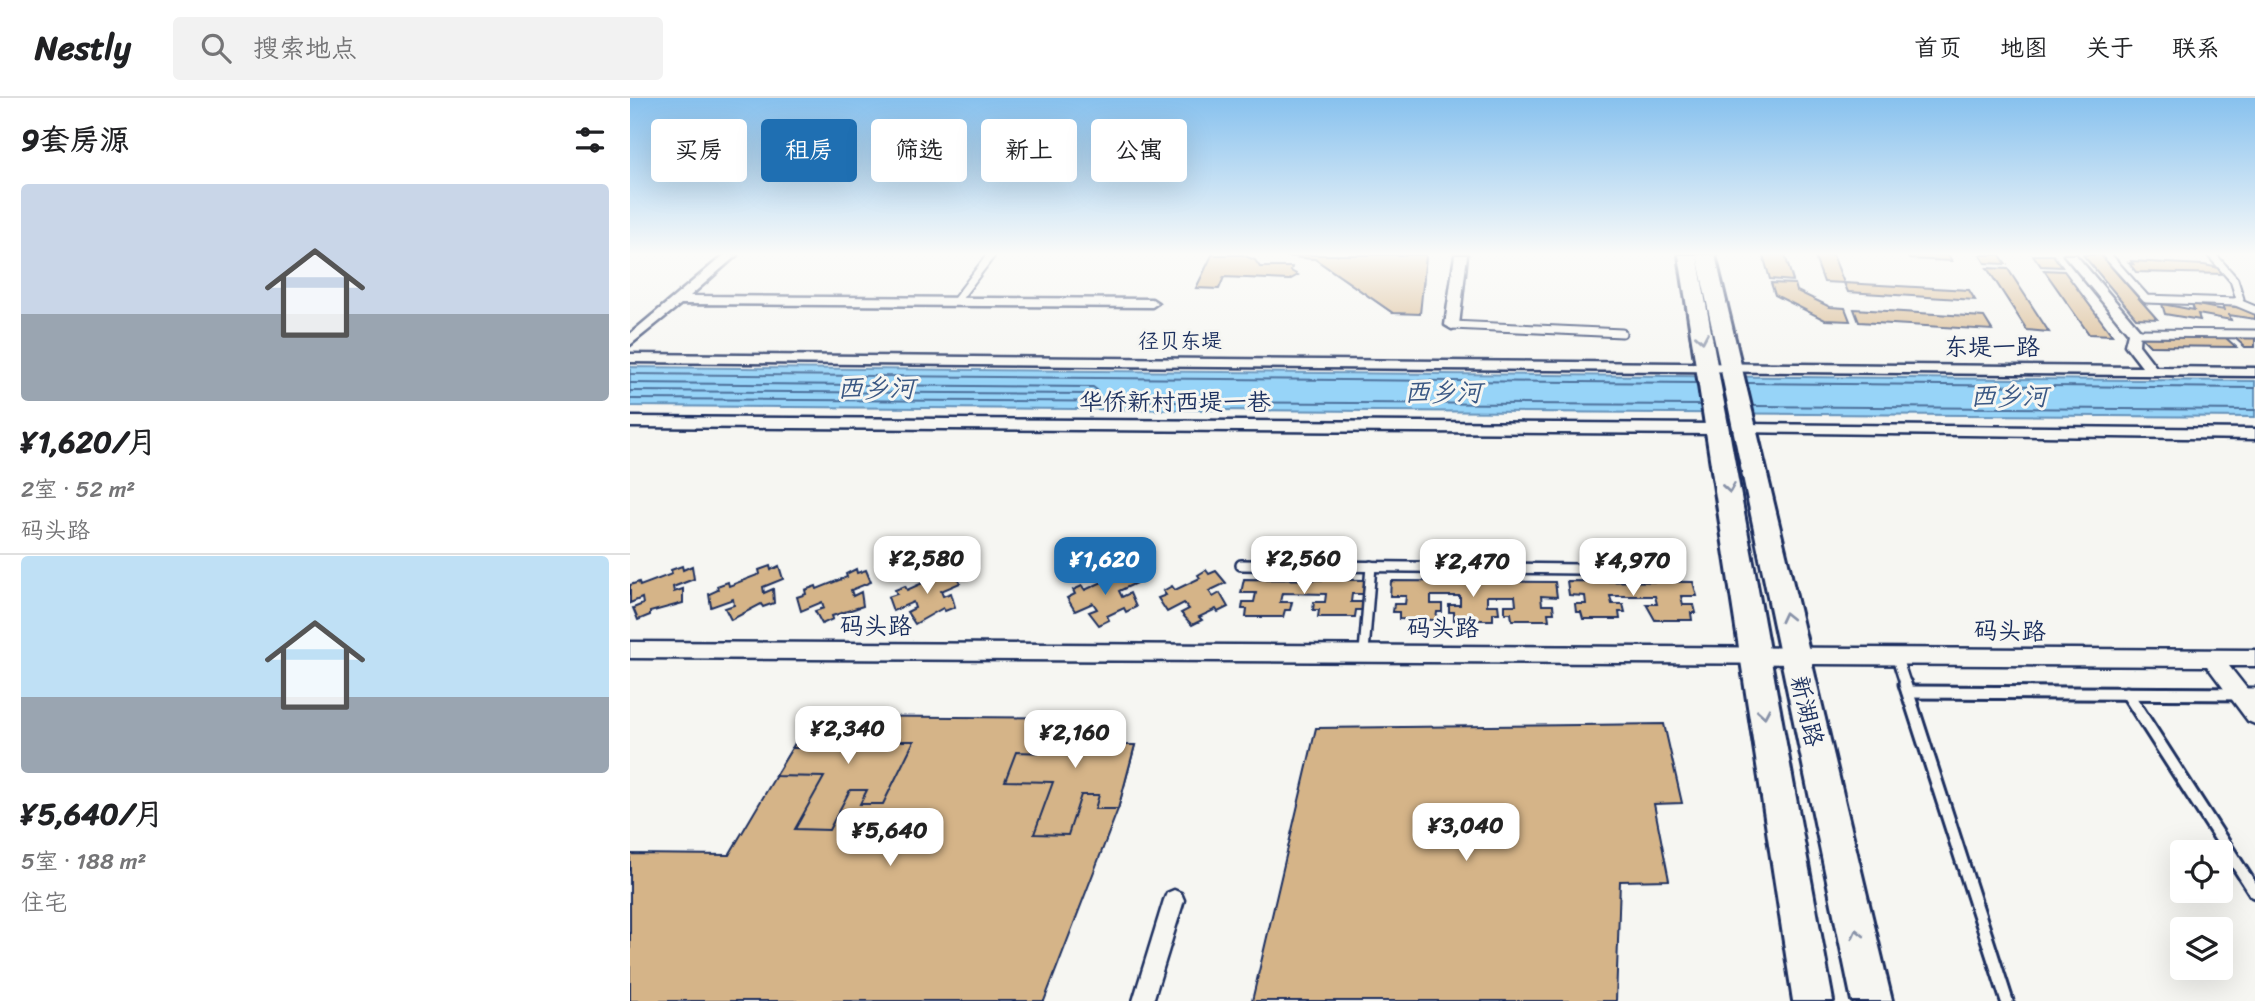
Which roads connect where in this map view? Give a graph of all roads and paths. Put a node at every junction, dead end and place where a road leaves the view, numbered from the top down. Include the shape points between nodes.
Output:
1 (680, 297) edge
2 (959, 297) edge
3 (1456, 297) edge
4 (1699, 297) edge
5 (1711, 297) edge
6 (2105, 297) edge
7 (2144, 297) edge
8 (2240, 297) edge
9 (677, 300) junction
10 (956, 301) junction
11 (2236, 302) junction
12 (1152, 303) dead end
13 (2255, 310) edge
14 (1452, 326) joint
15 (1622, 333) dead end
16 (2135, 333) junction
17 (2255, 334) edge
18 (630, 341) edge
19 (630, 358) edge
20 (1719, 370) junction
21 (2152, 371) junction
22 (2255, 372) edge
23 (630, 422) edge
24 (1731, 425) junction
25 (2255, 435) edge
26 (1241, 565) dead end
27 (1371, 566) junction
28 (1666, 570) dead end
29 (630, 650) edge
30 (1364, 652) junction
31 (1754, 654) junction
32 (1794, 654) junction
33 (1896, 655) junction
34 (2212, 658) junction
35 (2255, 658) edge
36 (1908, 692) junction
37 (2127, 693) junction
38 (2247, 694) edge
39 (2255, 715) edge
40 (2255, 892) edge
41 (1174, 900) dead end
42 (1143, 1001) edge
43 (1814, 1001) edge
44 (1872, 1001) edge
45 (2007, 1001) edge

1 - 9 street
2 - 10 lane
3 - 14 street
4 -> 20 main road
5 - 20 main road
6 - 16 street
7 - 11 lane
8 - 11 lane
9 - 10 street
9 - 18 street
10 - 12 street
11 - 13 lane
14 - 15 lane
16 - 17 lane
16 - 21 street via 2132,345
19 - 20 street, 径贝东堤 via 1550,363
20 - 21 street, 东堤一路
20 - 24 main road
21 - 22 street, 东堤一路
23 - 24 street, 华侨新村西堤一巷
24 - 25 street, 华侨新村西堤一巷
24 -> 31 main road, 新湖路
32 -> 24 main road, 新湖路
26 - 27 lane
27 - 28 lane
27 - 30 lane
29 - 30 street, 码头路
30 - 31 street, 码头路
31 - 32 street, 码头路
31 -> 43 main road, 新湖路
32 - 33 street, 码头路
44 -> 32 main road, 新湖路
33 - 34 street, 码头路
33 - 36 lane
34 - 35 street, 码头路
34 - 38 street
36 - 37 lane
36 - 45 lane
37 - 38 lane
37 - 40 lane
38 - 39 street
41 - 42 street

